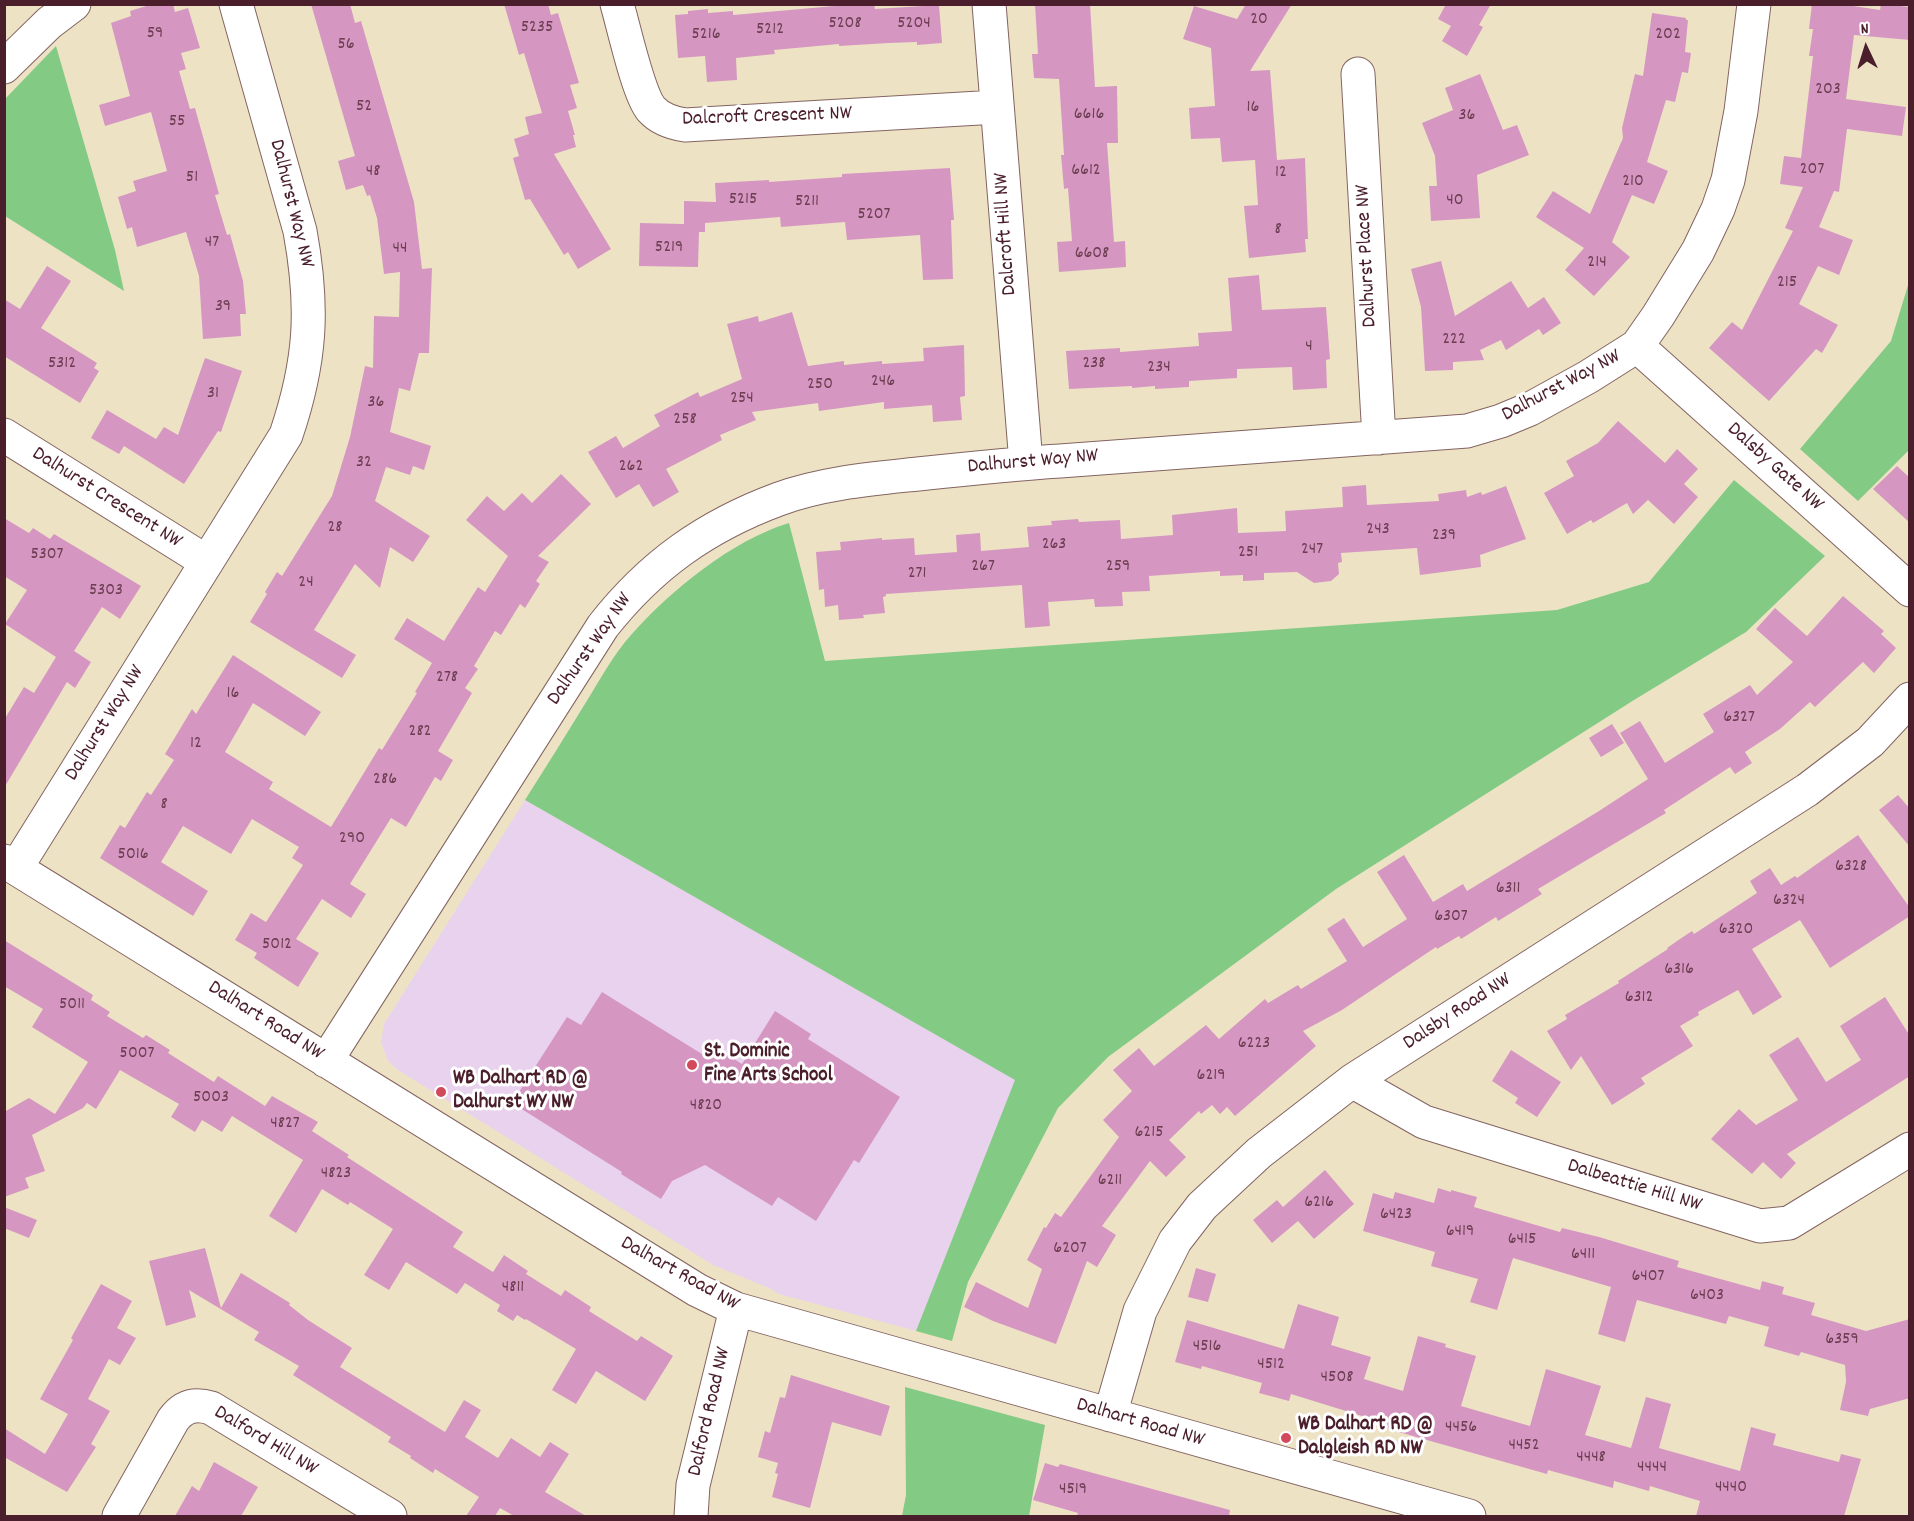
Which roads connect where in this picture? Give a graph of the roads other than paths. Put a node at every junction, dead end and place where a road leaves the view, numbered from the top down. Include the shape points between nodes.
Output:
1 (74, 4) edge
2 (236, 4) edge
3 (617, 4) edge
4 (989, 4) edge
5 (1754, 4) edge
6 (4, 68) edge
7 (1358, 75) dead end
8 (997, 107) junction
9 (1637, 346) junction
10 (4, 435) edge
11 (1379, 438) junction
12 (1026, 463) junction
13 (207, 562) junction
14 (1910, 590) edge
15 (1910, 699) edge
16 (10, 865) edge
17 (326, 1061) junction
18 (1352, 1082) junction
19 (1910, 1149) edge
20 (736, 1309) junction
21 (1110, 1415) junction
22 (1413, 1509) edge
23 (119, 1516) edge
24 (390, 1516) edge
25 (691, 1516) edge
26 (1469, 1516) edge

1 - 6 street
2 - 13 street, Dalhurst Way NW via 300,231 310,298 309,333 305,368 286,435
3 - 8 street, Dalcroft Crescent NW via 645,100 656,114 675,124
4 - 8 street, Dalcroft Hill NW
5 - 9 street, Dalhurst Way NW via 1741,111 1725,190 1698,251
7 - 11 street, Dalhurst Place NW
8 - 12 street, Dalcroft Hill NW
9 - 11 street, Dalhurst Way NW via 1588,378 1501,421 1467,431
9 - 14 street, Dalsby Gate NW
10 - 13 street, Dalhurst Crescent NW
11 - 12 street, Dalhurst Way NW
12 - 17 street, Dalhurst Way NW via 821,487 780,499 720,525 659,566 620,605 586,652
13 - 16 street, Dalhurst Way NW
15 - 18 street, Dalsby Road NW via 1870,742 1807,790
16 - 17 street, Dalhart Road NW
17 - 20 street, Dalhart Road NW via 697,1290
18 - 19 street, Dalbeattie Hill NW via 1424,1122 1760,1226 1789,1223 1802,1217
18 - 21 street, Dalsby Road NW via 1259,1154 1202,1206 1174,1241 1140,1311
20 - 21 street, Dalhart Road NW
20 - 25 street, Dalford Road NW via 696,1474
21 - 22 street, Dalhart Road NW
22 - 26 street, Dalhart Road NW
23 - 24 street, Dalford Hill NW via 173,1420 184,1408 201,1405

